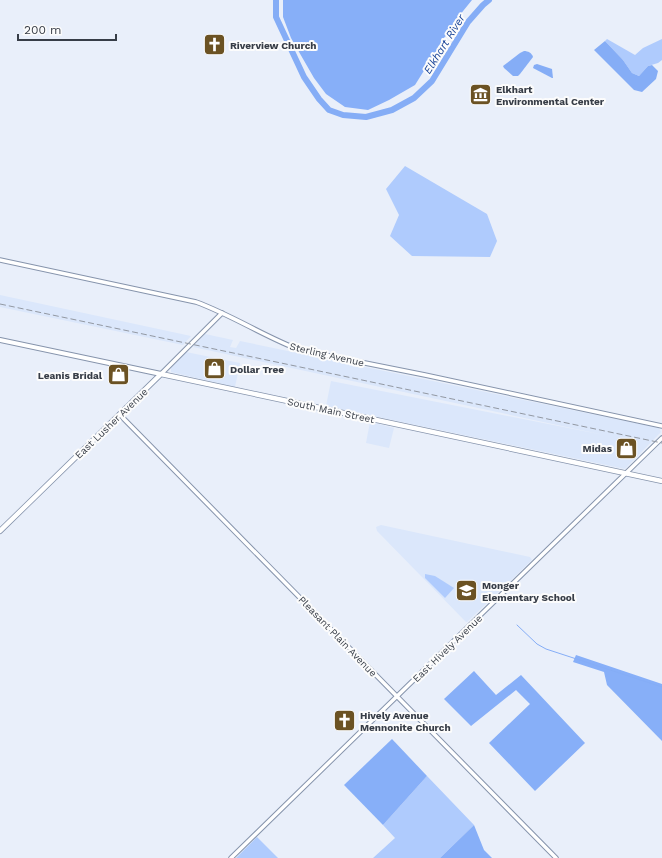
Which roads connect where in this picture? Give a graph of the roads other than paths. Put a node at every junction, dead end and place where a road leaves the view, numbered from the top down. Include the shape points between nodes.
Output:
1 (0, 260) edge
2 (222, 313) junction
3 (0, 340) edge
4 (161, 374) junction
5 (120, 414) junction
6 (662, 426) edge
7 (662, 438) edge
8 (626, 473) junction
9 (662, 481) edge
10 (0, 531) edge
11 (397, 697) junction
12 (231, 858) edge
13 (556, 858) edge

1 - 2 street, Sterling Avenue via 185,299
2 - 4 street, East Lusher Avenue
2 - 6 street, Sterling Avenue via 282,344 300,350
3 - 4 main road, South Main Street
4 - 5 main road, East Lusher Avenue
4 - 8 main road, South Main Street
5 - 10 main road, East Lusher Avenue
5 - 11 street, Pleasant Plain Avenue
7 - 8 street, East Hively Avenue
8 - 9 main road, South Main Street
8 - 11 street, East Hively Avenue
11 - 12 street, East Hively Avenue
11 - 13 street, Pleasant Plain Avenue

